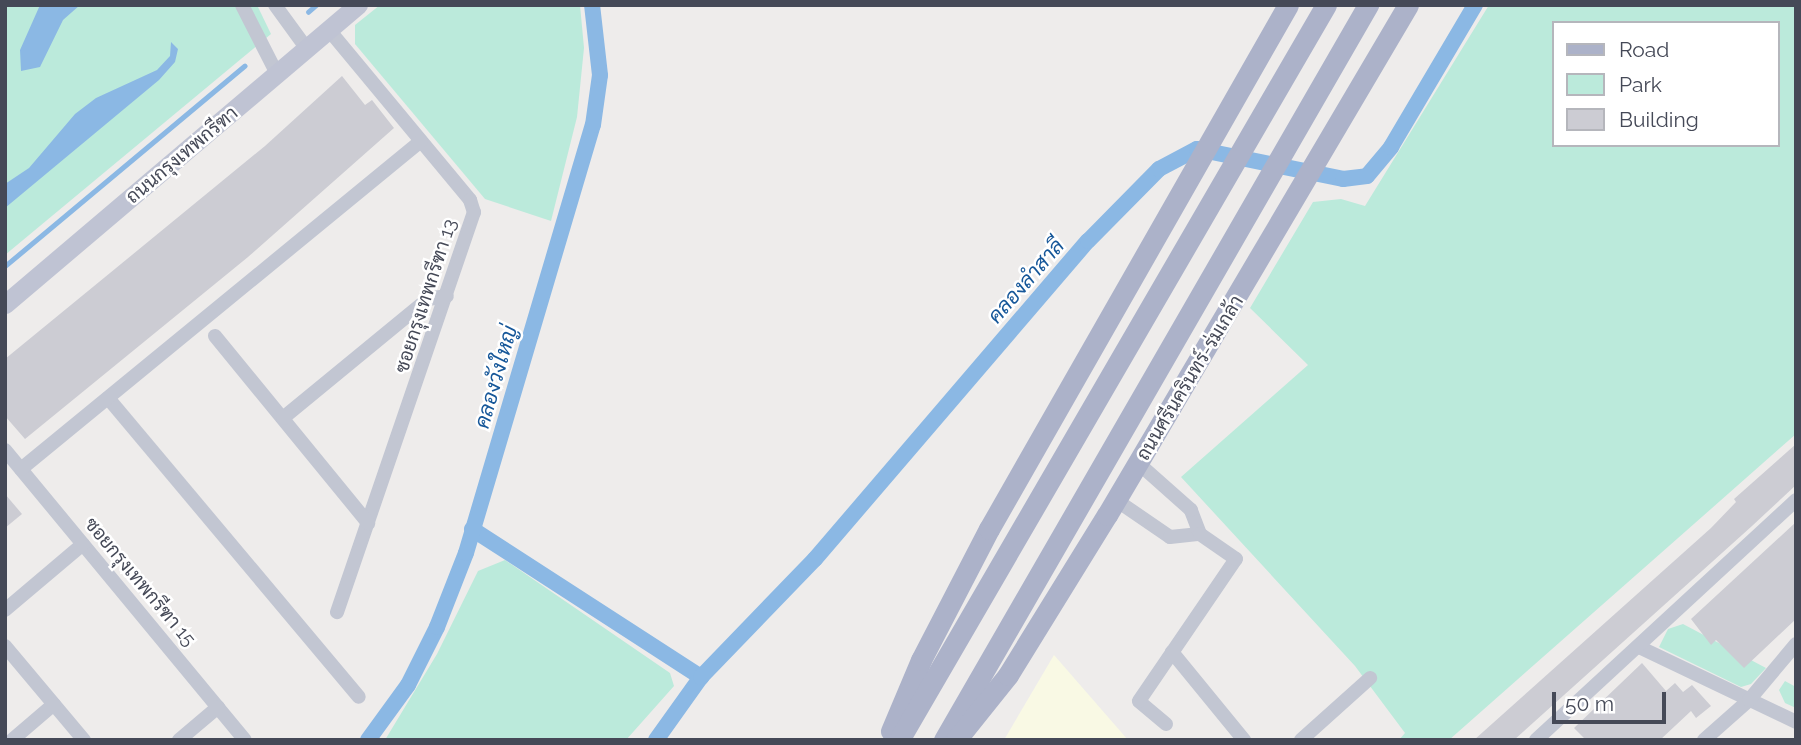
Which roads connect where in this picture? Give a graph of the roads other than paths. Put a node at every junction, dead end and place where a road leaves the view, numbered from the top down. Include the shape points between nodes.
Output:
1 (242, 5) edge
2 (275, 5) edge
3 (358, 5) edge
4 (1288, 5) edge
5 (1326, 5) edge
6 (1368, 5) edge
7 (1408, 5) edge
8 (329, 30) junction
9 (307, 48) junction
10 (277, 74) junction
11 (421, 141) junction
12 (447, 296) junction
13 (5, 304) edge
14 (215, 336) dead end
15 (108, 398) junction
16 (283, 418) junction
17 (11, 460) edge
18 (1138, 463) junction
19 (1116, 499) junction
20 (1796, 500) edge
21 (369, 523) junction
22 (1200, 534) junction
23 (83, 544) junction
24 (5, 610) edge
25 (337, 612) dead end
26 (1796, 644) edge
27 (5, 646) edge
28 (1639, 647) junction
29 (1172, 652) junction
30 (1370, 678) dead end
31 (359, 698) dead end
32 (1749, 700) junction
33 (54, 705) junction
34 (218, 707) junction
35 (1796, 722) edge
36 (1166, 724) dead end
37 (12, 740) edge
38 (84, 740) edge
39 (179, 740) edge
40 (245, 740) edge
41 (887, 740) edge
42 (899, 740) edge
43 (944, 740) edge
44 (956, 740) edge
45 (1244, 740) edge
46 (1301, 740) edge
47 (1536, 740) edge
48 (1704, 740) edge

1 - 10 street
2 - 9 street
3 - 8 main road, ถนนกรุงเทพกรีฑา
4 - 41 main road via 989,529
5 - 42 main road
6 - 43 main road, ถนนศรีนครินทร์-ร่มเกล้า
7 - 18 main road, ถนนศรีนครินทร์-ร่มเกล้า
8 - 9 main road, ถนนกรุงเทพกรีฑา
8 - 11 street, ซอยกรุงเทพกรีฑา 13
9 - 10 main road, ถนนกรุงเทพกรีฑา
10 - 13 main road, ถนนกรุงเทพกรีฑา
11 - 12 street, ซอยกรุงเทพกรีฑา 13 via 470,200 474,212
11 - 15 street
12 - 16 street via 428,299
12 - 21 street, ซอยกรุงเทพกรีฑา 13
14 - 16 street
15 - 17 street
15 - 31 street
16 - 21 street
17 - 23 street, ซอยกรุงเทพกรีฑา 15
18 - 19 main road, ถนนศรีนครินทร์-ร่มเกล้า
18 - 22 street via 1191,510
19 - 22 street via 1170,537
19 - 44 main road, ถนนศรีนครินทร์-ร่มเกล้า via 1007,675
20 - 28 street via 1671,611
21 - 25 street, ซอยกรุงเทพกรีฑา 13
22 - 29 street via 1236,559
23 - 24 street
23 - 34 street, ซอยกรุงเทพกรีฑา 15
26 - 32 street
27 - 33 street
28 - 32 street
28 - 47 street
29 - 36 street via 1139,701
29 - 45 street
30 - 46 street
32 - 35 street
32 - 48 street
33 - 37 street
33 - 38 street
34 - 39 street
34 - 40 street, ซอยกรุงเทพกรีฑา 15

